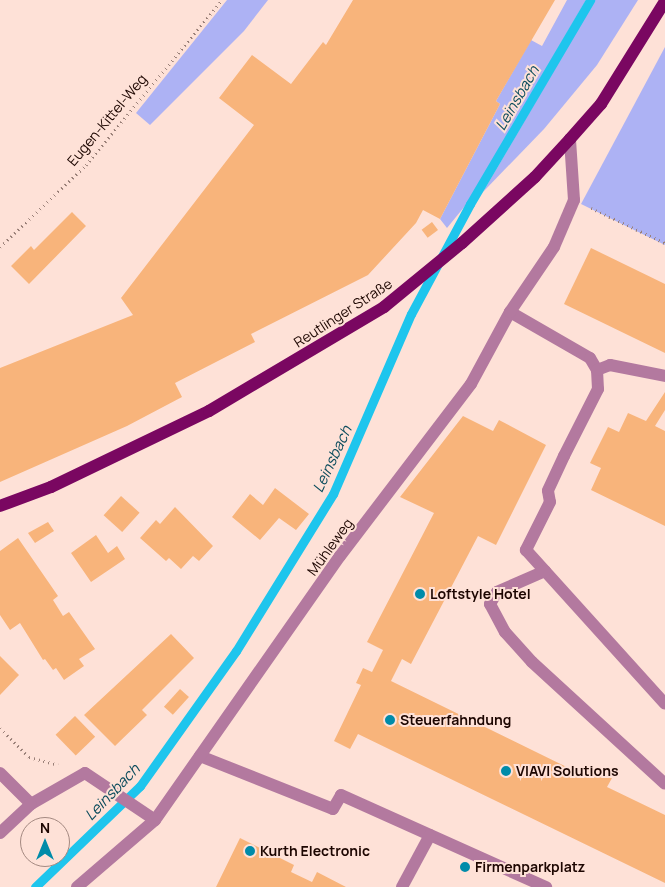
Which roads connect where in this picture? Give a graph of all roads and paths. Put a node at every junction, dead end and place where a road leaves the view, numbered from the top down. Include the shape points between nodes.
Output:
1 (222, 0) edge
2 (665, 1) edge
3 (570, 139) junction
4 (574, 200) junction
5 (665, 243) edge
6 (0, 247) edge
7 (510, 312) junction
8 (597, 370) junction
9 (665, 376) edge
10 (0, 506) edge
11 (545, 571) junction
12 (665, 704) edge
13 (0, 728) edge
14 (200, 756) junction
15 (0, 773) edge
16 (85, 774) junction
17 (665, 784) edge
18 (31, 804) junction
19 (155, 820) junction
20 (0, 832) edge
21 (430, 836) junction
22 (77, 887) edge
23 (402, 887) edge
24 (546, 887) edge

1 - 6 path, Eugen-Kittel-Weg via 86,165
2 - 3 main road, Reutlinger Straße via 600,104
3 - 4 street, Mühleweg
3 - 10 main road, Reutlinger Straße via 535,177 384,307 210,411 51,487
4 - 5 path
4 - 7 street, Mühleweg via 554,247
7 - 8 street via 590,358
7 - 14 street, Mühleweg via 471,384 340,556
8 - 9 street via 610,365
8 - 11 street via 598,389 548,491 550,502 526,550
11 - 12 street
11 - 17 street via 497,592 490,604 505,632 532,662
13 - 16 path via 29,757
14 - 19 street, Mühleweg
14 - 21 street via 334,809 341,795
15 - 18 street
16 - 18 street
16 - 19 street
18 - 20 street
19 - 22 street, Mühleweg
21 - 23 street
21 - 24 street

